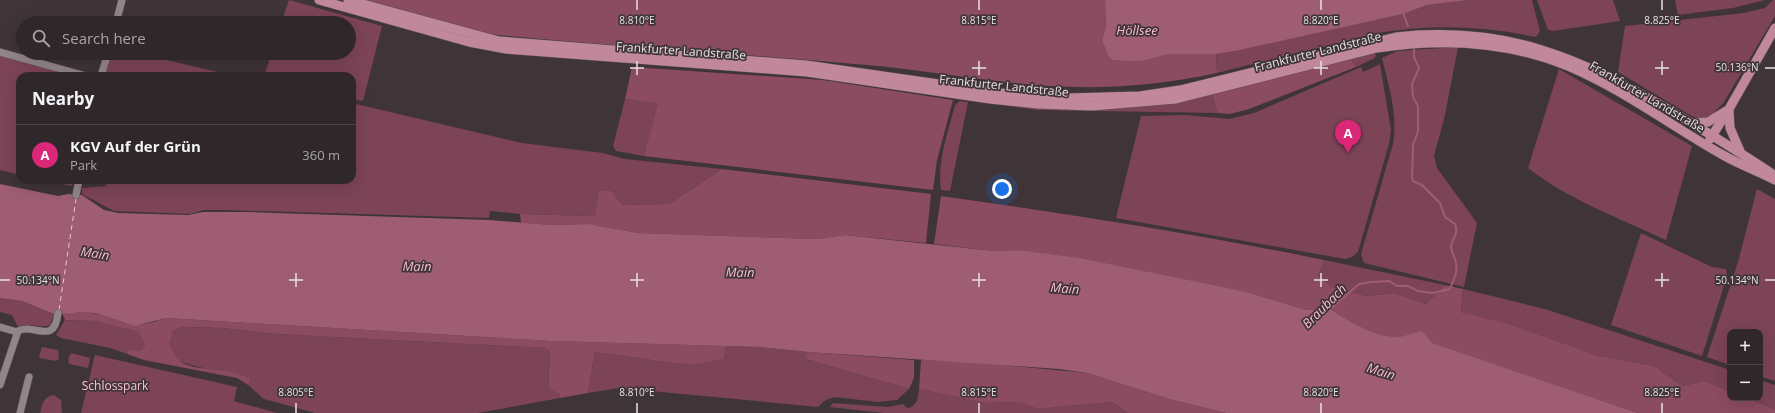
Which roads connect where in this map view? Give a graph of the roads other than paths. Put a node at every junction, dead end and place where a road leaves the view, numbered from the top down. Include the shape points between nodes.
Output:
1 (122, 0) edge
2 (319, 0) edge
3 (348, 0) edge
4 (118, 16) edge
5 (1775, 28) edge
6 (0, 52) edge
7 (16, 56) edge
8 (29, 60) edge
9 (106, 60) edge
10 (72, 72) edge
11 (102, 72) edge
12 (1729, 109) junction
13 (1692, 123) junction
14 (1713, 135) junction
15 (1706, 145) junction
16 (1742, 154) junction
17 (1775, 176) edge
18 (1775, 180) edge
19 (78, 184) edge
20 (76, 195) dead end
21 (58, 313) dead end
22 (0, 327) edge
23 (17, 332) junction
24 (29, 377) dead end
25 (0, 385) edge
26 (20, 413) edge

1 - 4 street
2 - 15 main road, Frankfurter Landstraße via 469,42 506,49 807,72 990,99 1062,106 1100,106 1176,99 1399,44 1484,44 1522,52 1569,67
3 - 13 main road, Frankfurter Landstraße via 499,41 806,65 1001,93 1068,98 1140,96 1180,90 1396,37 1431,34 1469,35 1514,42 1563,56 1612,78
5 - 12 main road
6 - 7 street
8 - 10 street
9 - 11 street
12 - 13 main road via 1708,122
12 - 14 main road
12 - 16 main road via 1732,136
13 - 14 main road, Frankfurter Landstraße
14 - 15 main road
14 - 16 main road, Frankfurter Landstraße
15 - 18 main road, Frankfurter Landstraße
16 - 17 main road, Frankfurter Landstraße
19 - 20 street
21 - 23 street via 56,325 48,331 24,329
22 - 23 street
23 - 25 street
24 - 26 street

